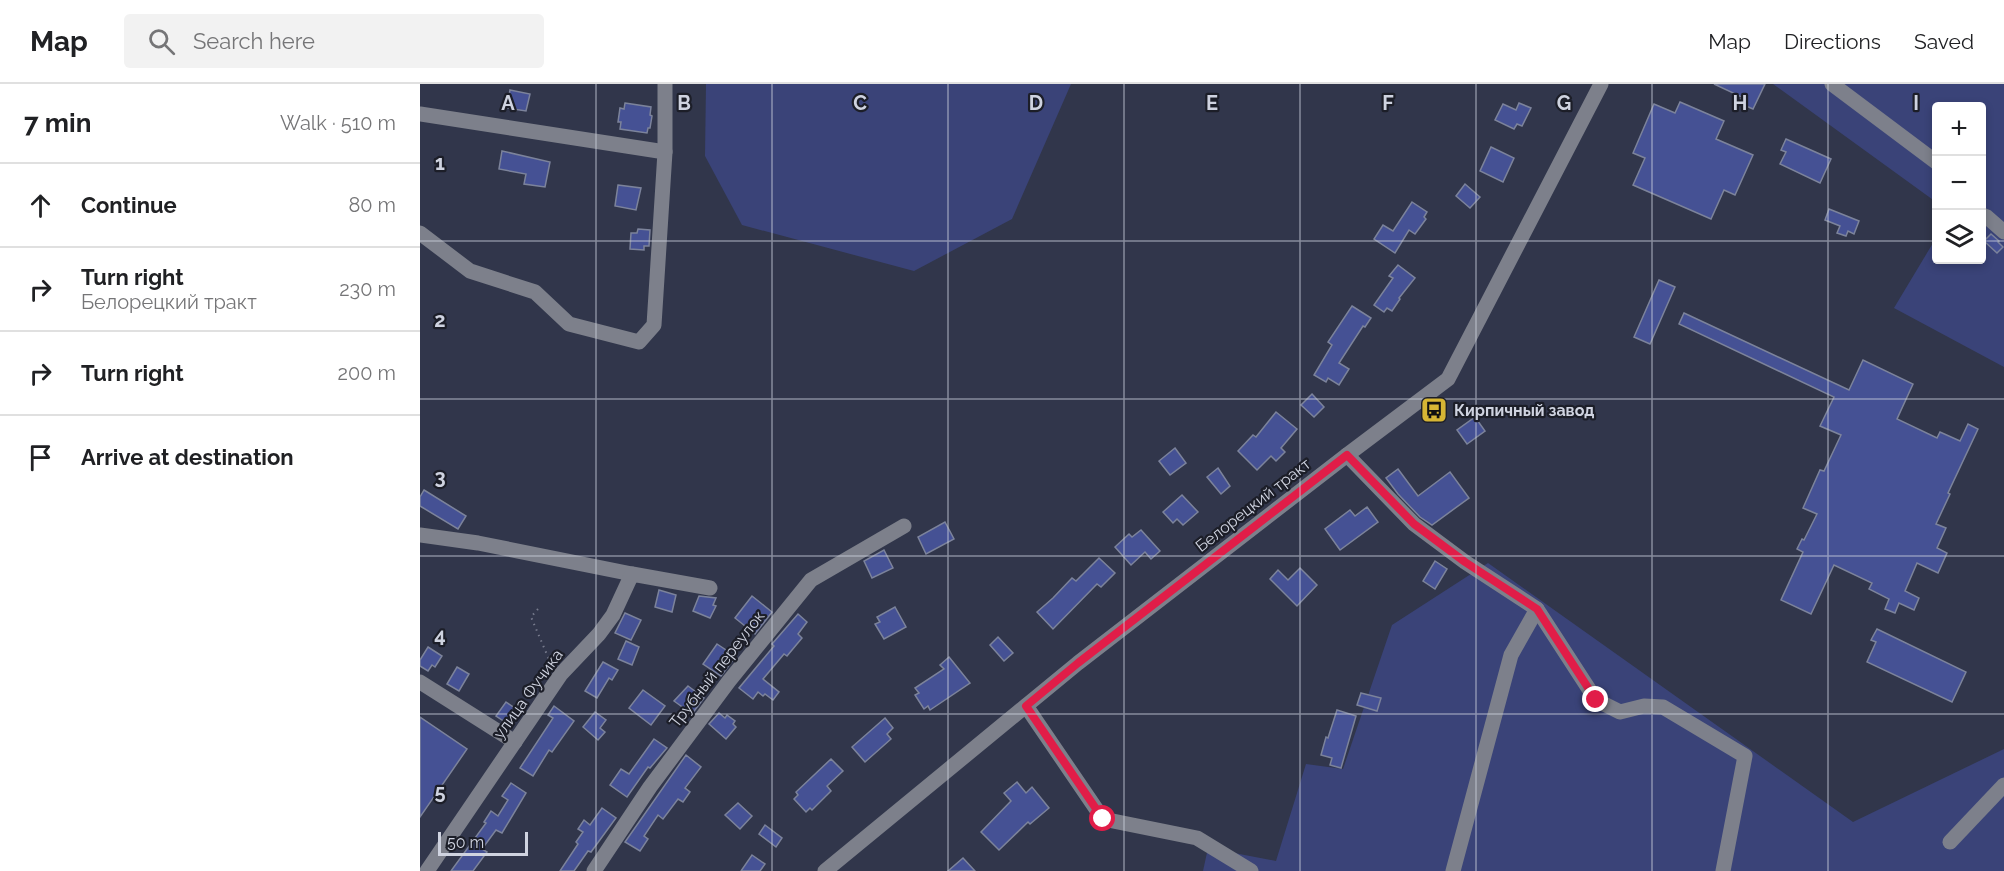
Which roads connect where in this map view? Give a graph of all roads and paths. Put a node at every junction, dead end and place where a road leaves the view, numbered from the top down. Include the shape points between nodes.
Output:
1 (665, 84) edge
2 (1600, 84) edge
3 (1832, 84) edge
4 (420, 114) edge
5 (664, 152) junction
6 (1932, 159) edge
7 (1986, 217) edge
8 (2004, 232) edge
9 (420, 233) edge
10 (1347, 455) junction
11 (904, 526) dead end
12 (420, 535) edge
13 (632, 574) junction
14 (710, 588) dead end
15 (538, 609) dead end
16 (1537, 609) junction
17 (551, 664) dead end
18 (420, 682) edge
19 (1026, 706) junction
20 (515, 742) junction
21 (2004, 785) edge
22 (1950, 842) dead end
23 (427, 871) edge
24 (594, 871) edge
25 (825, 871) edge
26 (1251, 871) edge
27 (1453, 871) edge
28 (1723, 871) edge

1 - 5 street
2 - 10 street, Белорецкий тракт via 1448,379
3 - 6 street
4 - 5 street
5 - 9 street via 654,325 639,342 569,324 535,292 470,271
7 - 8 street
10 - 16 street via 1414,524
10 - 19 street, Белорецкий тракт
11 - 24 street, Трубный переулок via 811,580 729,681 650,787
12 - 13 street
13 - 14 street
13 - 20 street, улица Фучика via 613,615 561,674
15 - 17 path via 531,617
16 - 27 street via 1511,655
16 - 28 street via 1596,700 1620,712 1644,706 1663,707 1745,756
18 - 20 street
19 - 25 street, Белорецкий тракт
19 - 26 street via 1103,819 1197,838
20 - 23 street, улица Фучика
21 - 22 street

